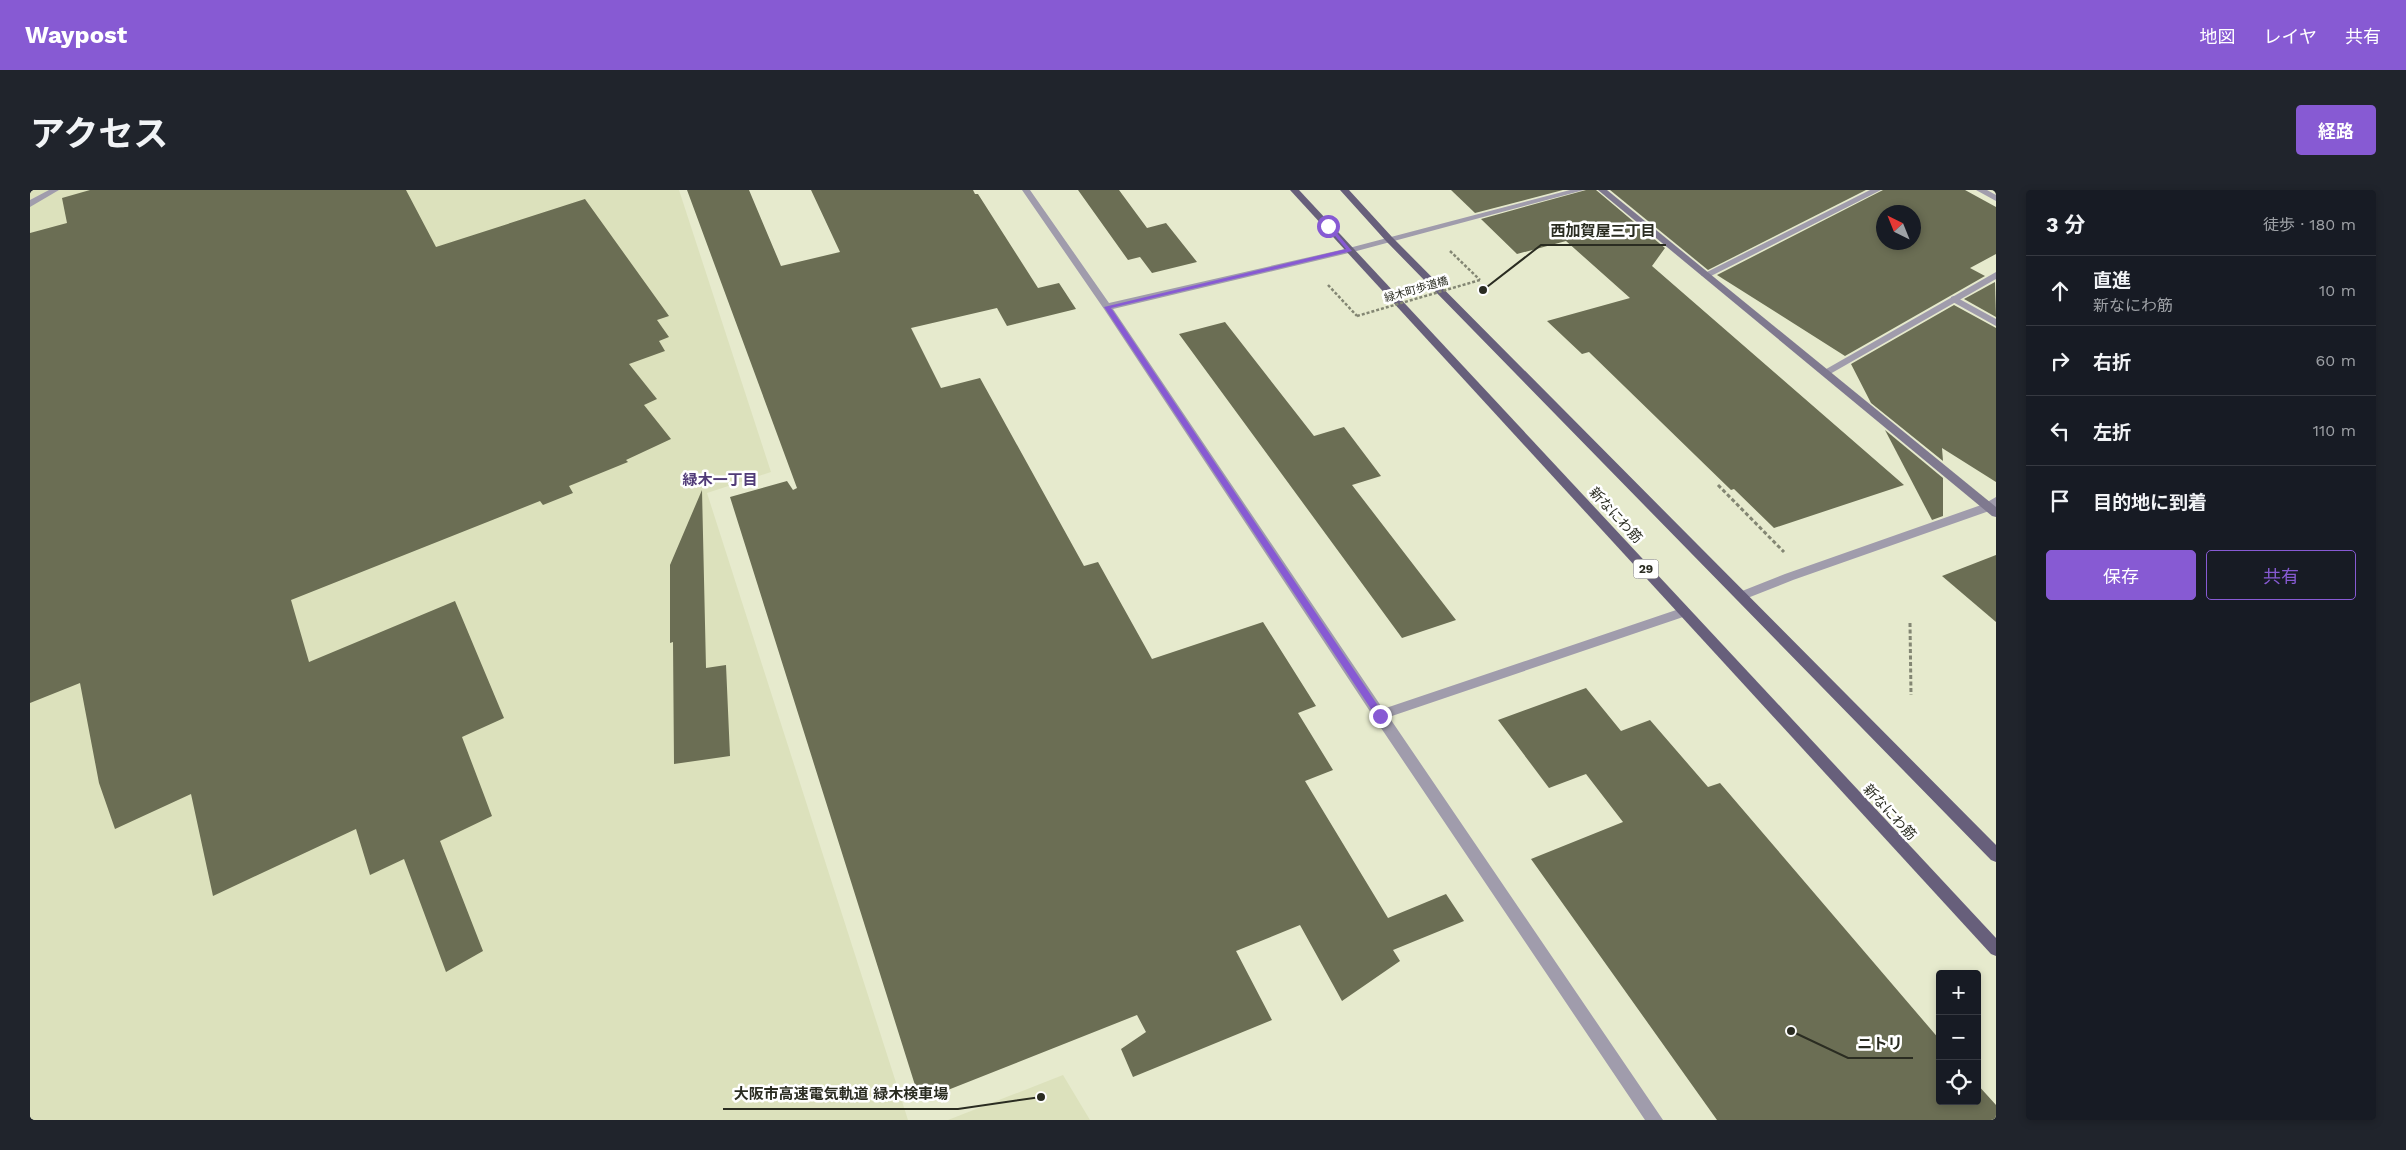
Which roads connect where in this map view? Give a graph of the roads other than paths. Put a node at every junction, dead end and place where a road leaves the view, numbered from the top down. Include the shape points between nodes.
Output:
1 (55, 190) edge
2 (1026, 190) edge
3 (1294, 190) edge
4 (1344, 190) edge
5 (1580, 190) edge
6 (1602, 190) edge
7 (1877, 190) edge
8 (1980, 190) edge
9 (1996, 198) edge
10 (30, 204) edge
11 (1389, 239) junction
12 (1350, 250) junction
13 (1706, 275) junction
14 (1996, 275) edge
15 (1954, 299) junction
16 (1107, 307) junction
17 (1996, 323) edge
18 (1826, 372) junction
19 (1993, 507) edge
20 (1741, 596) junction
21 (1685, 612) junction
22 (1380, 716) junction
23 (1996, 855) edge
24 (1996, 949) edge
25 (1656, 1120) edge

1 - 10 street
2 - 16 street
3 - 12 main road, 新なにわ筋 / 29
4 - 11 main road
5 - 11 street
6 - 13 street
7 - 13 street
8 - 9 street
11 - 12 street
11 - 20 main road
12 - 16 street
12 - 21 main road, 新なにわ筋 / 29
13 - 18 street
14 - 15 street
15 - 17 street
15 - 18 street
16 - 22 street
18 - 19 street
19 - 20 street
20 - 23 main road
21 - 22 street
21 - 24 main road, 新なにわ筋 / 29
22 - 25 street

